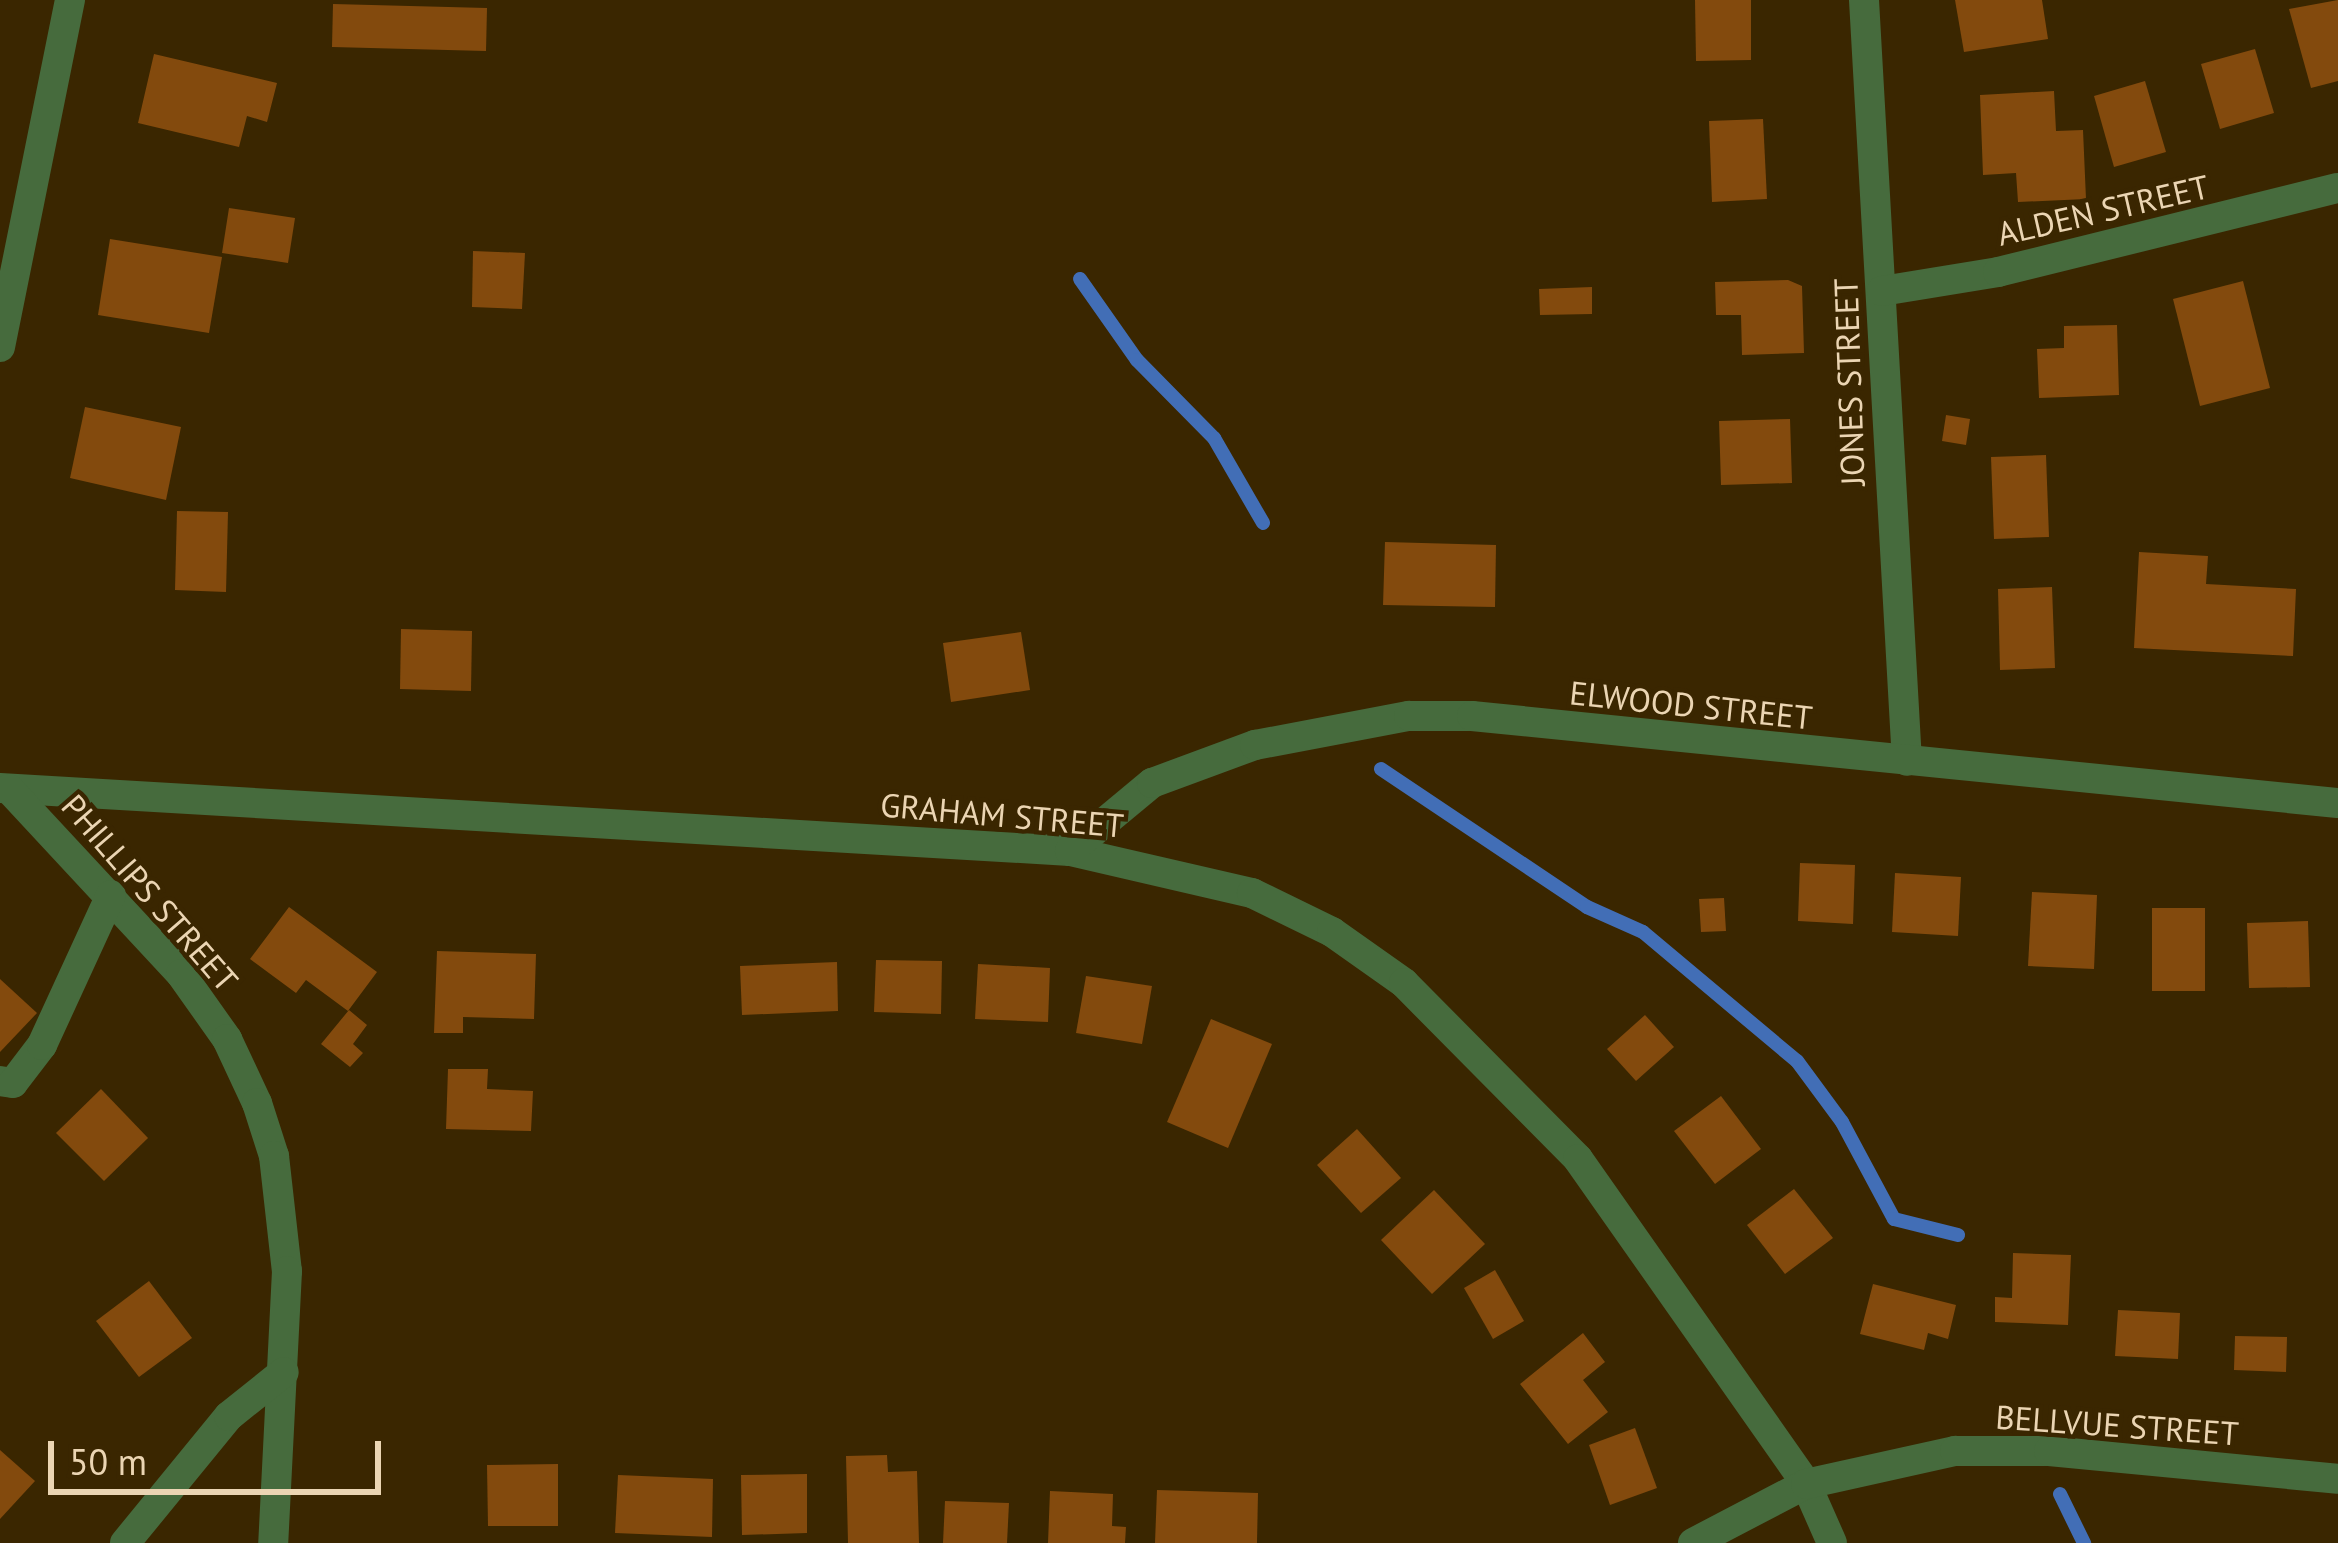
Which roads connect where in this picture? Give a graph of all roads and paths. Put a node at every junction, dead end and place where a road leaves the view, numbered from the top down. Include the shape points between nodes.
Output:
1 (70, 0) edge
2 (1864, 0) edge
3 (2338, 188) edge
4 (1882, 291) junction
5 (0, 347) edge
6 (1907, 761) junction
7 (4, 789) edge
8 (2338, 802) edge
9 (1070, 850) junction
10 (111, 895) junction
11 (0, 1082) edge
12 (284, 1372) junction
13 (2338, 1479) edge
14 (1806, 1484) junction
15 (125, 1543) edge
16 (273, 1543) edge
17 (1693, 1543) edge
18 (1832, 1543) edge

1 - 5 street
2 - 4 street, JONES STREET
3 - 4 street, ALDEN STREET via 1999,272
4 - 6 street, JONES STREET
6 - 8 street, ELWOOD STREET
6 - 9 street, ELWOOD STREET via 1472,716 1388,718 1256,745 1153,783
7 - 9 street, GRAHAM STREET
7 - 10 street, PHILLIPS STREET
9 - 14 street, GRAHAM STREET via 1252,893 1332,932 1404,982 1578,1160
10 - 11 street via 42,1045 13,1083
10 - 12 street, PHILLIPS STREET via 204,1006 257,1103 274,1156 287,1271
12 - 15 street via 229,1416
12 - 16 street, PHILLIPS STREET
13 - 14 street, BELLVUE STREET via 1979,1451 1863,1467
14 - 17 street, BELLVUE STREET
14 - 18 street, GRAHAM STREET

